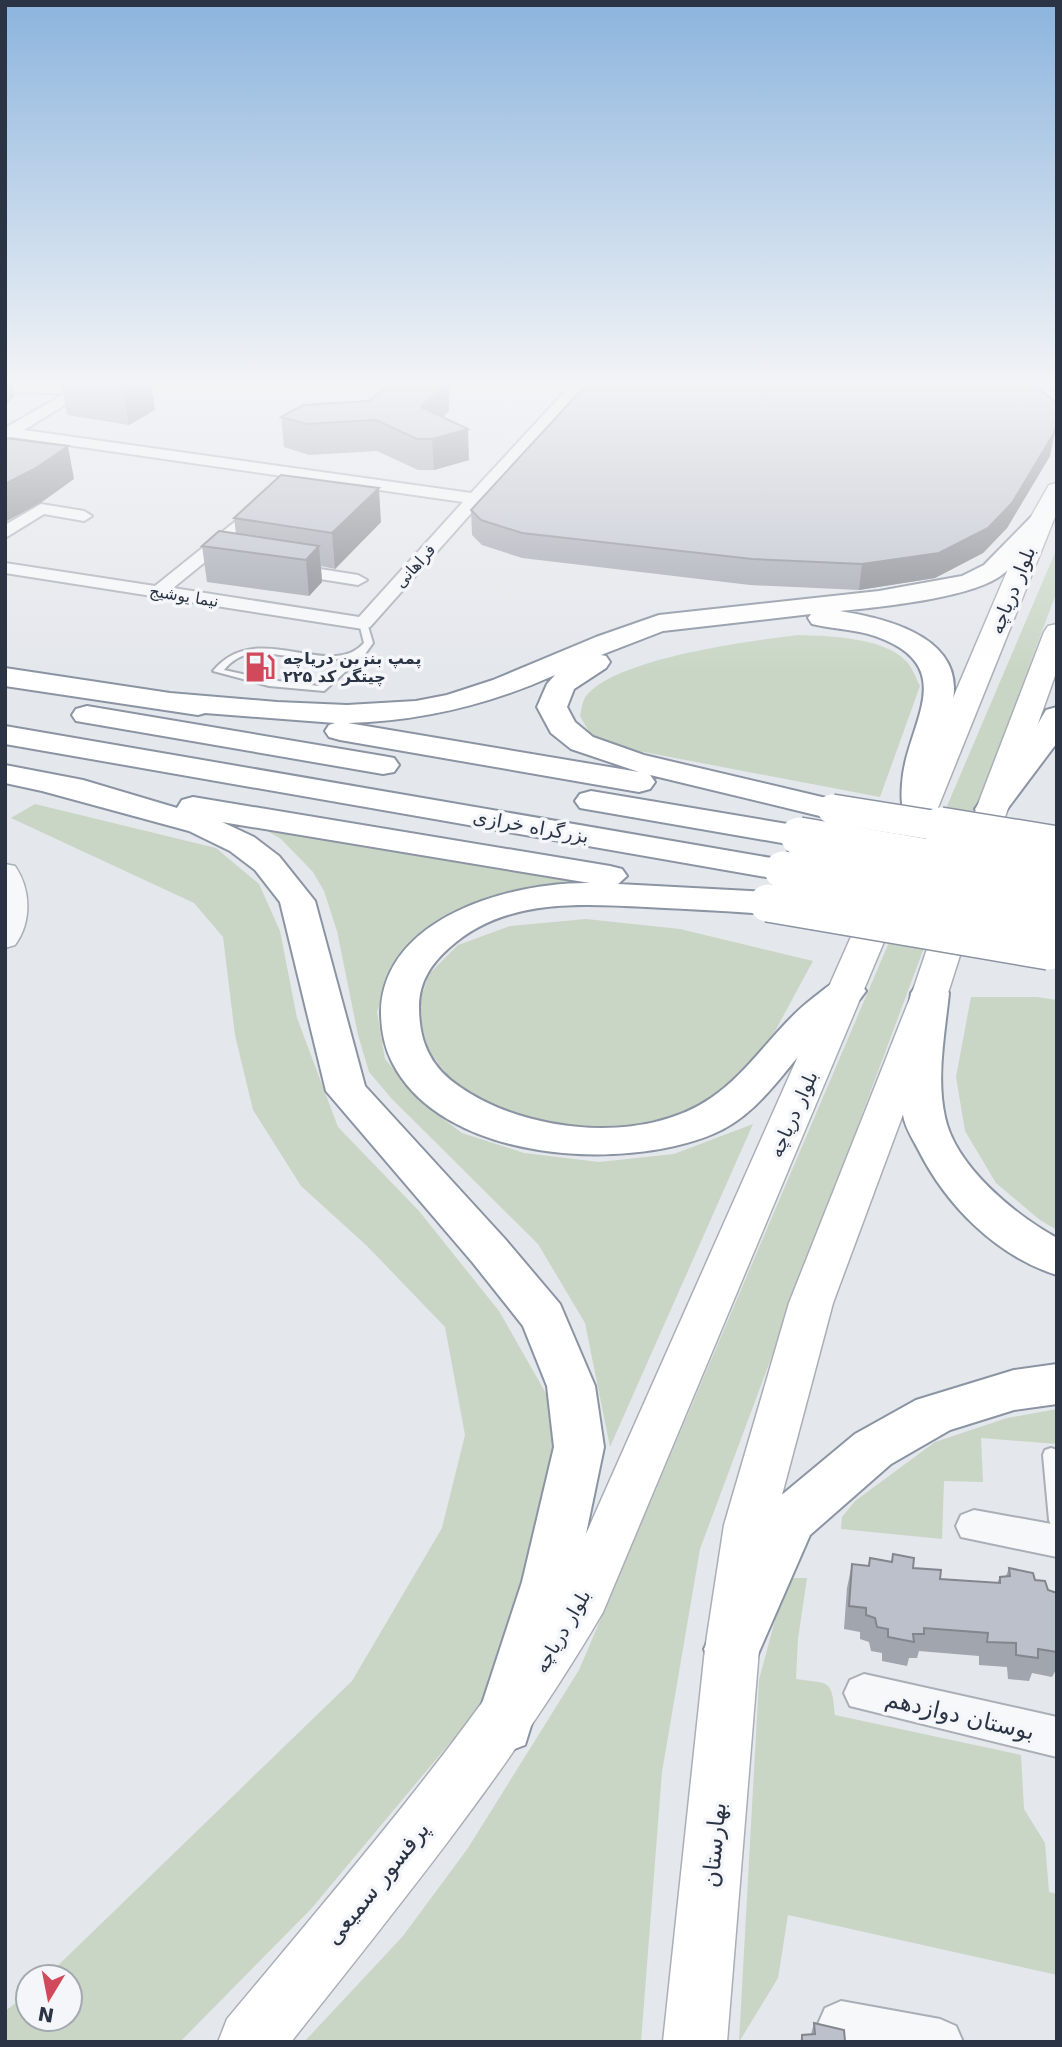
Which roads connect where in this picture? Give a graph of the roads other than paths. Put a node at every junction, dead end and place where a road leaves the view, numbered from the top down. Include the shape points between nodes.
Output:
1 (345, 481) edge
2 (493, 481) edge
3 (1057, 490) edge
4 (476, 499) junction
5 (268, 502) edge
6 (83, 516) dead end
7 (1040, 522) junction
8 (8, 528) edge
9 (203, 555) junction
10 (229, 560) edge
11 (268, 566) edge
12 (5, 568) edge
13 (358, 580) dead end
14 (159, 592) junction
15 (363, 623) junction
16 (1057, 632) edge
17 (362, 652) junction
18 (5, 677) edge
19 (5, 701) edge
20 (173, 701) junction
21 (1057, 716) edge
22 (5, 735) edge
23 (5, 774) edge
24 (46, 782) junction
25 (832, 809) junction
26 (992, 809) junction
27 (920, 813) junction
28 (1057, 845) edge
29 (5, 872) edge
30 (1057, 880) edge
31 (776, 886) junction
32 (5, 939) edge
33 (1055, 944) edge
34 (847, 991) junction
35 (930, 993) junction
36 (1057, 1258) edge
37 (1057, 1384) edge
38 (1051, 1455) dead end
39 (1057, 1520) edge
40 (974, 1526) dead end
41 (1057, 1541) edge
42 (732, 1649) junction
43 (864, 1693) dead end
44 (504, 1725) junction
45 (1057, 1737) edge
46 (841, 2024) dead end
47 (250, 2042) edge
48 (695, 2042) edge
49 (940, 2042) edge

1 - 4 street
2 - 4 street, فراهانی
3 - 7 main road, بلوار دریاچه
4 - 15 street, فراهانی via 455,513
5 - 9 street
6 - 8 street via 41,509
7 - 20 highway via 993,570 969,582 879,599 659,623 510,684 450,703 352,715
7 - 27 main road, بلوار دریاچه
9 - 10 street
9 - 14 street
11 - 13 street
12 - 14 street, نیما یوشیج
14 - 15 street, نیما یوشیج
15 - 17 lane via 369,643
16 - 26 main road
17 - 17 lane via 321,689 218,671 225,660 247,649 324,658
18 - 20 highway
19 - 30 highway, بزرگراه خرازی, bridge
20 - 25 highway via 617,779
21 - 26 highway
22 - 31 highway, بزرگراه خرازی
23 - 24 highway
24 - 31 highway
24 - 44 highway via 201,824 242,844 267,863 297,901 346,1091 543,1317 570,1386 579,1447 549,1582
25 - 27 highway via 634,762 582,743 562,727 552,707 561,684 596,662 664,640 740,625 826,618 864,623 900,635 936,667 940,688 915,789
25 - 28 highway, bridge
26 - 35 main road
27 - 34 main road, بلوار دریاچه
29 - 32 street via 15,900
31 - 33 highway, bridge
31 - 34 highway via 542,896 472,917 421,953 404,980 398,1007 401,1034 415,1069 438,1093 470,1113 510,1129 588,1141 665,1134 699,1124 732,1104 758,1081 799,1031
34 - 44 main road, بلوار دریاچه via 584,1595
35 - 36 highway via 924,1118 941,1156 969,1196 1033,1247
35 - 42 main road via 811,1303 749,1525
37 - 42 highway via 1014,1390 934,1415 873,1449 791,1519
38 - 39 lane
40 - 41 street
42 - 48 main road, بهارستان
43 - 45 street, بوستان دوازدهم
44 - 47 main road, پرفسور سمیعی
46 - 49 street

